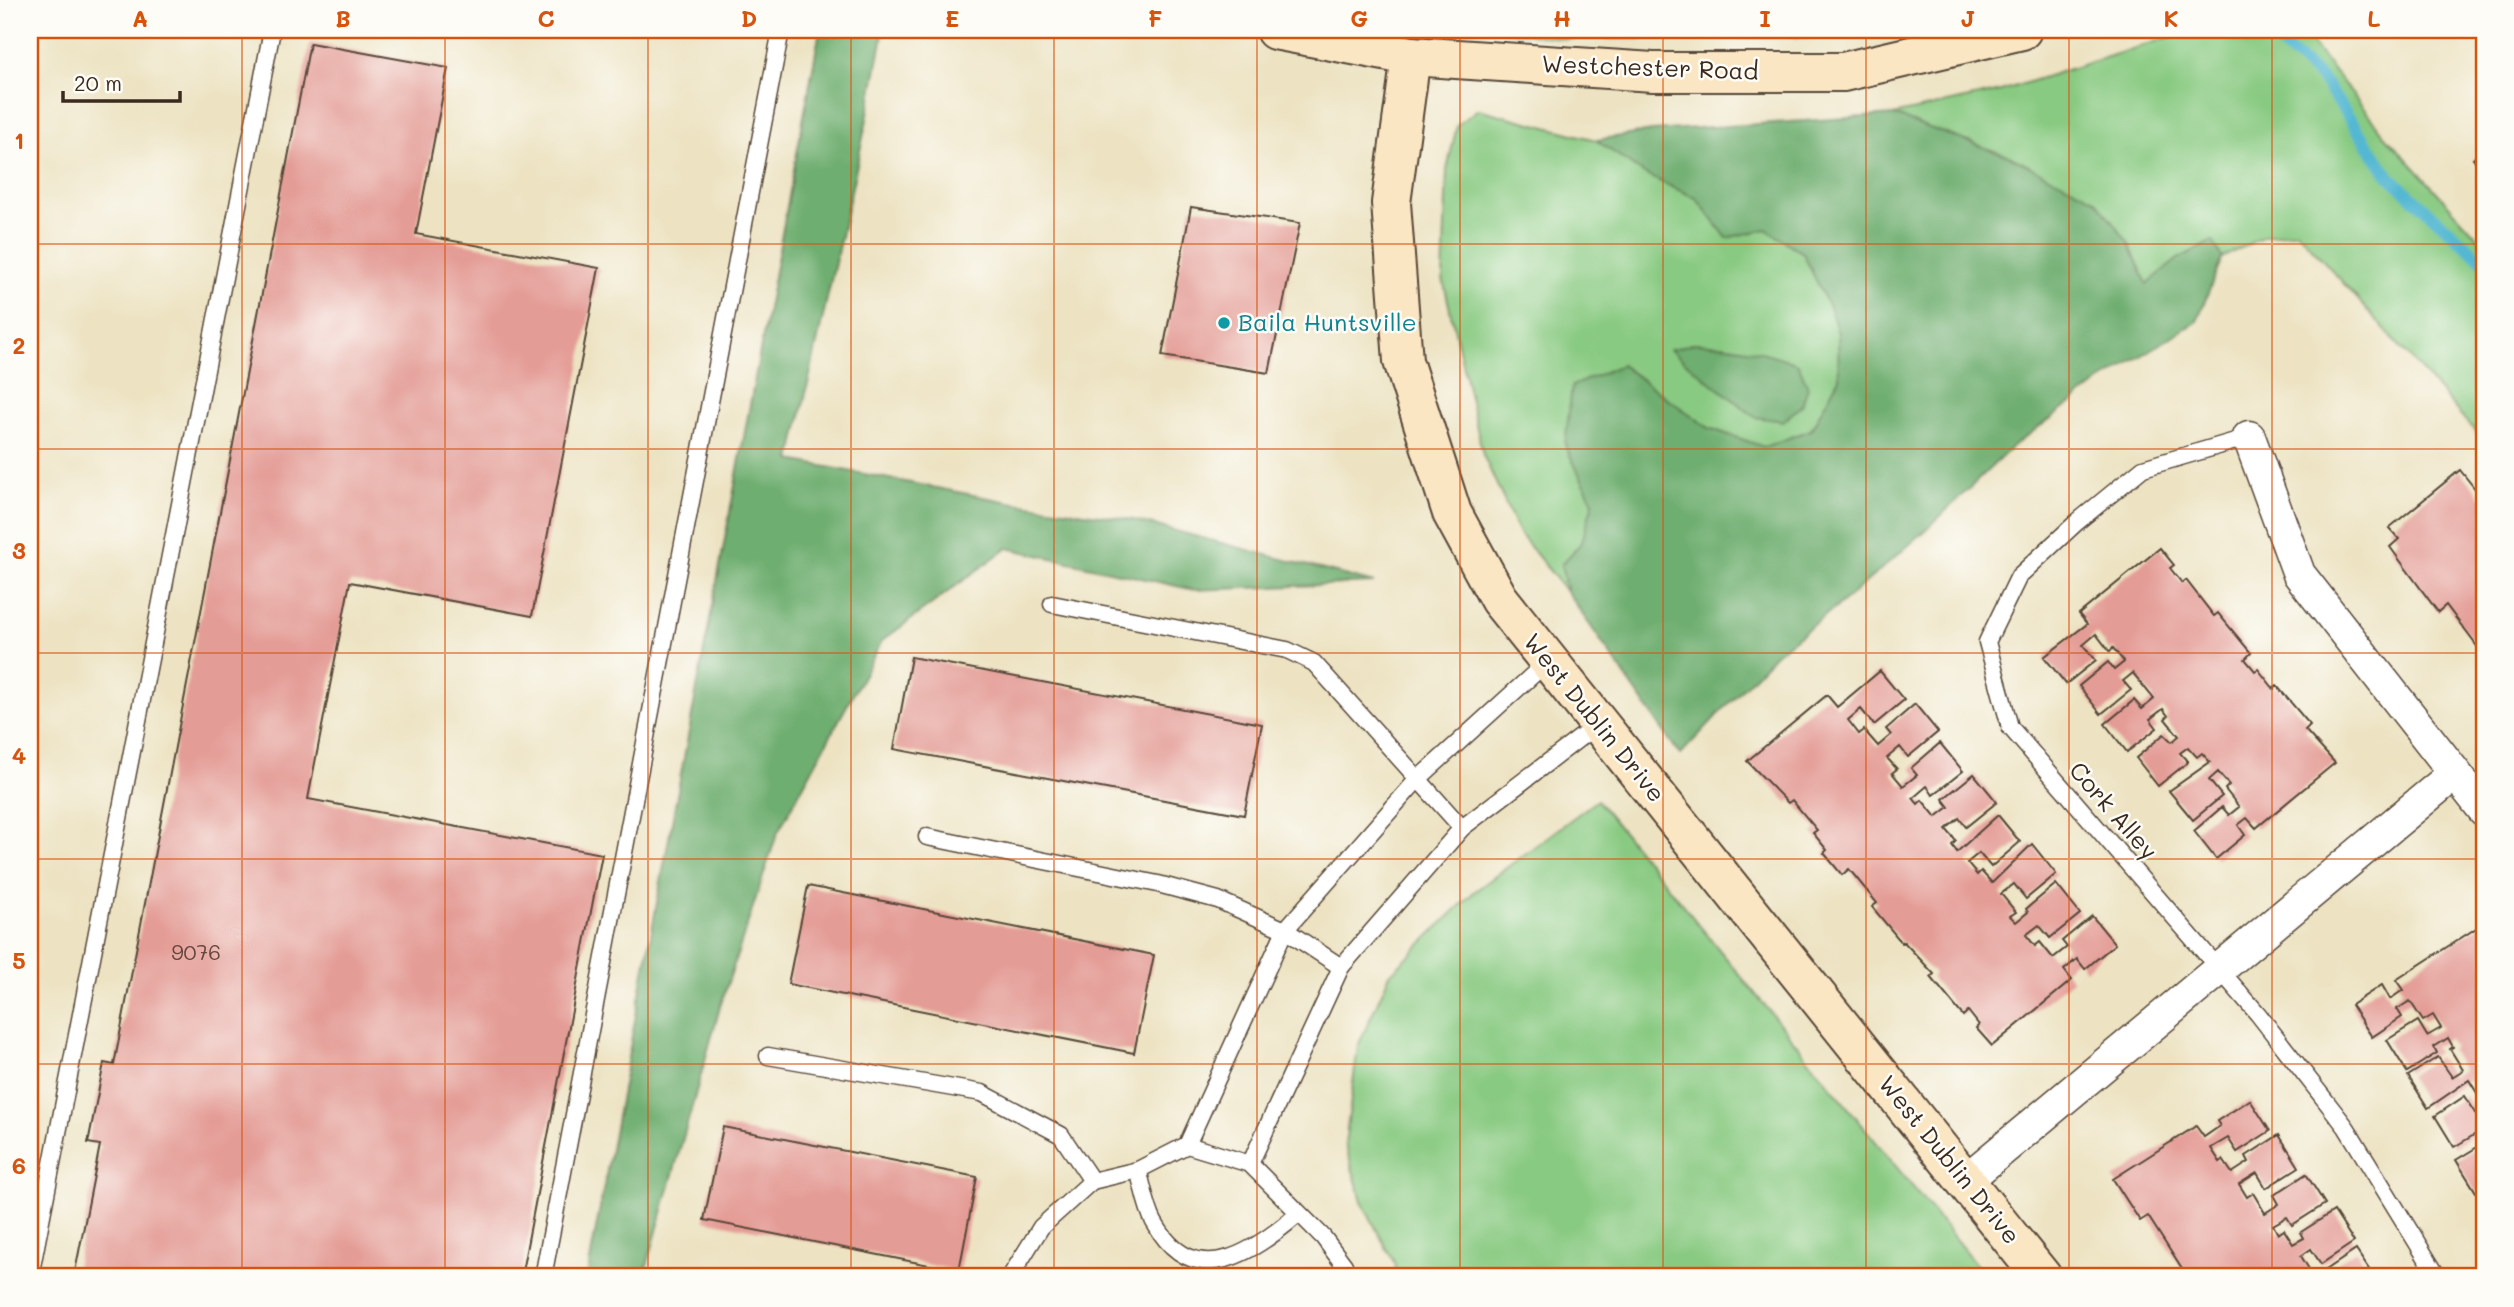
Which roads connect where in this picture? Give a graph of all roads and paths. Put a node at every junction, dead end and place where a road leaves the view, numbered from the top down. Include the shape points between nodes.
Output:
1 (272, 30) edge
2 (781, 30) edge
3 (1275, 30) edge
4 (2022, 30) edge
5 (1411, 56) junction
6 (2249, 437) joint
7 (1052, 604) dead end
8 (1548, 661) junction
9 (1598, 724) junction
10 (2454, 774) junction
11 (1417, 780) junction
12 (2484, 810) edge
13 (1462, 828) junction
14 (927, 837) dead end
15 (1285, 930) junction
16 (1341, 967) junction
17 (2221, 968) junction
18 (768, 1056) dead end
19 (1187, 1145) junction
20 (1250, 1164) junction
21 (1138, 1170) junction
22 (1966, 1180) junction
23 (1091, 1181) junction
24 (1298, 1214) junction
25 (30, 1277) edge
26 (542, 1277) edge
27 (1010, 1277) edge
28 (1348, 1277) edge
29 (2042, 1277) edge
30 (2438, 1277) edge

1 - 25 lane
2 - 26 lane
3 - 5 street, Westchester Road
4 - 5 street, Westchester Road via 1843,72 1653,72
5 - 8 street, West Dublin Drive via 1391,203 1404,361 1452,513 1499,599
6 - 10 street via 2299,574
6 - 17 lane, Cork Alley via 2143,468 2019,576 1987,642 2010,727
7 - 11 lane via 1287,650 1314,663
8 - 9 street, West Dublin Drive
8 - 11 lane
9 - 13 lane
9 - 22 street, West Dublin Drive
10 - 12 street
10 - 17 street
11 - 13 lane
11 - 15 lane
13 - 16 lane
14 - 15 lane via 1158,884 1218,900
15 - 16 lane
15 - 19 lane
16 - 20 lane
17 - 22 street
17 - 30 lane, Cork Alley via 2346,1127
18 - 23 lane via 982,1093 1061,1135
19 - 20 lane
19 - 21 lane
20 - 24 lane
21 - 23 lane
21 - 24 lane via 1154,1222 1191,1259 1231,1259 1271,1237
22 - 29 street, West Dublin Drive
23 - 27 lane via 1041,1227
24 - 28 lane via 1323,1237

